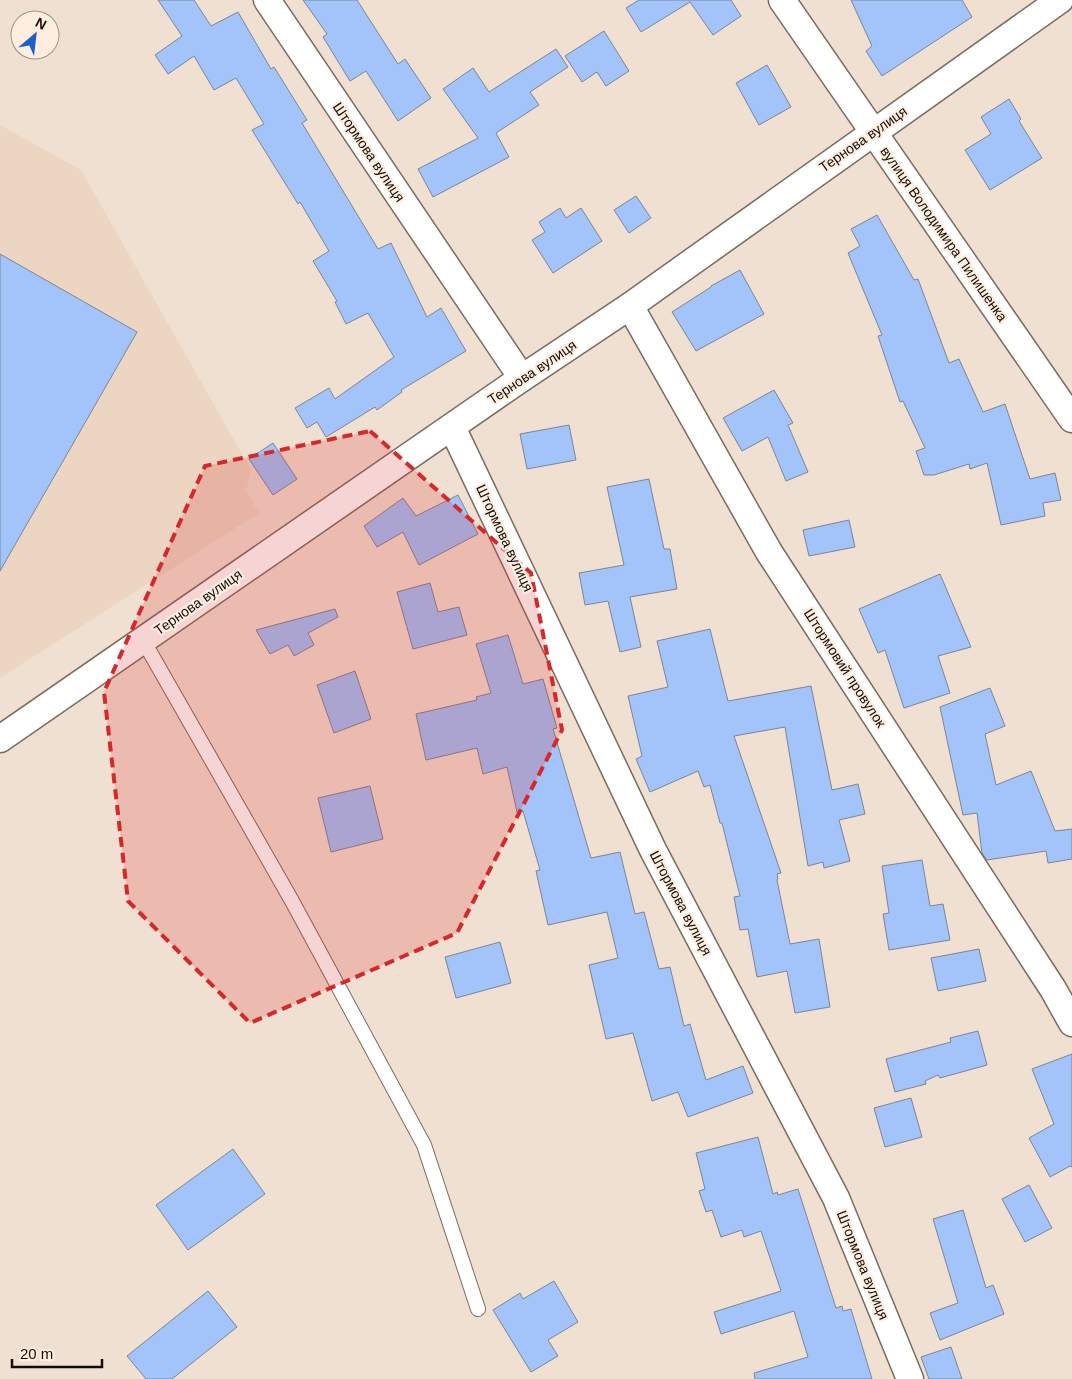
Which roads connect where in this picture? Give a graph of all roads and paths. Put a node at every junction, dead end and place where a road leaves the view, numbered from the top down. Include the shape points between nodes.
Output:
1 (267, 0) edge
2 (782, 0) edge
3 (1060, 0) edge
4 (873, 131) junction
5 (630, 306) junction
6 (522, 378) junction
7 (1072, 419) edge
8 (452, 427) junction
9 (143, 640) junction
10 (0, 739) edge
11 (1072, 1023) edge
12 (478, 1309) dead end
13 (910, 1379) edge

1 - 6 street, Штормова вулиця
2 - 4 street, вулиця Володимира Пилишенка
3 - 4 street, Тернова вулиця
4 - 5 street, Тернова вулиця
4 - 7 street, вулиця Володимира Пилишенка
5 - 6 street, Тернова вулиця
5 - 11 street, Штормовий провулок via 769,552
6 - 8 street, Тернова вулиця
8 - 9 street, Тернова вулиця
8 - 13 street, Штормова вулиця via 653,850 836,1198
9 - 10 street, Тернова вулиця
9 - 12 lane via 292,901 424,1145

